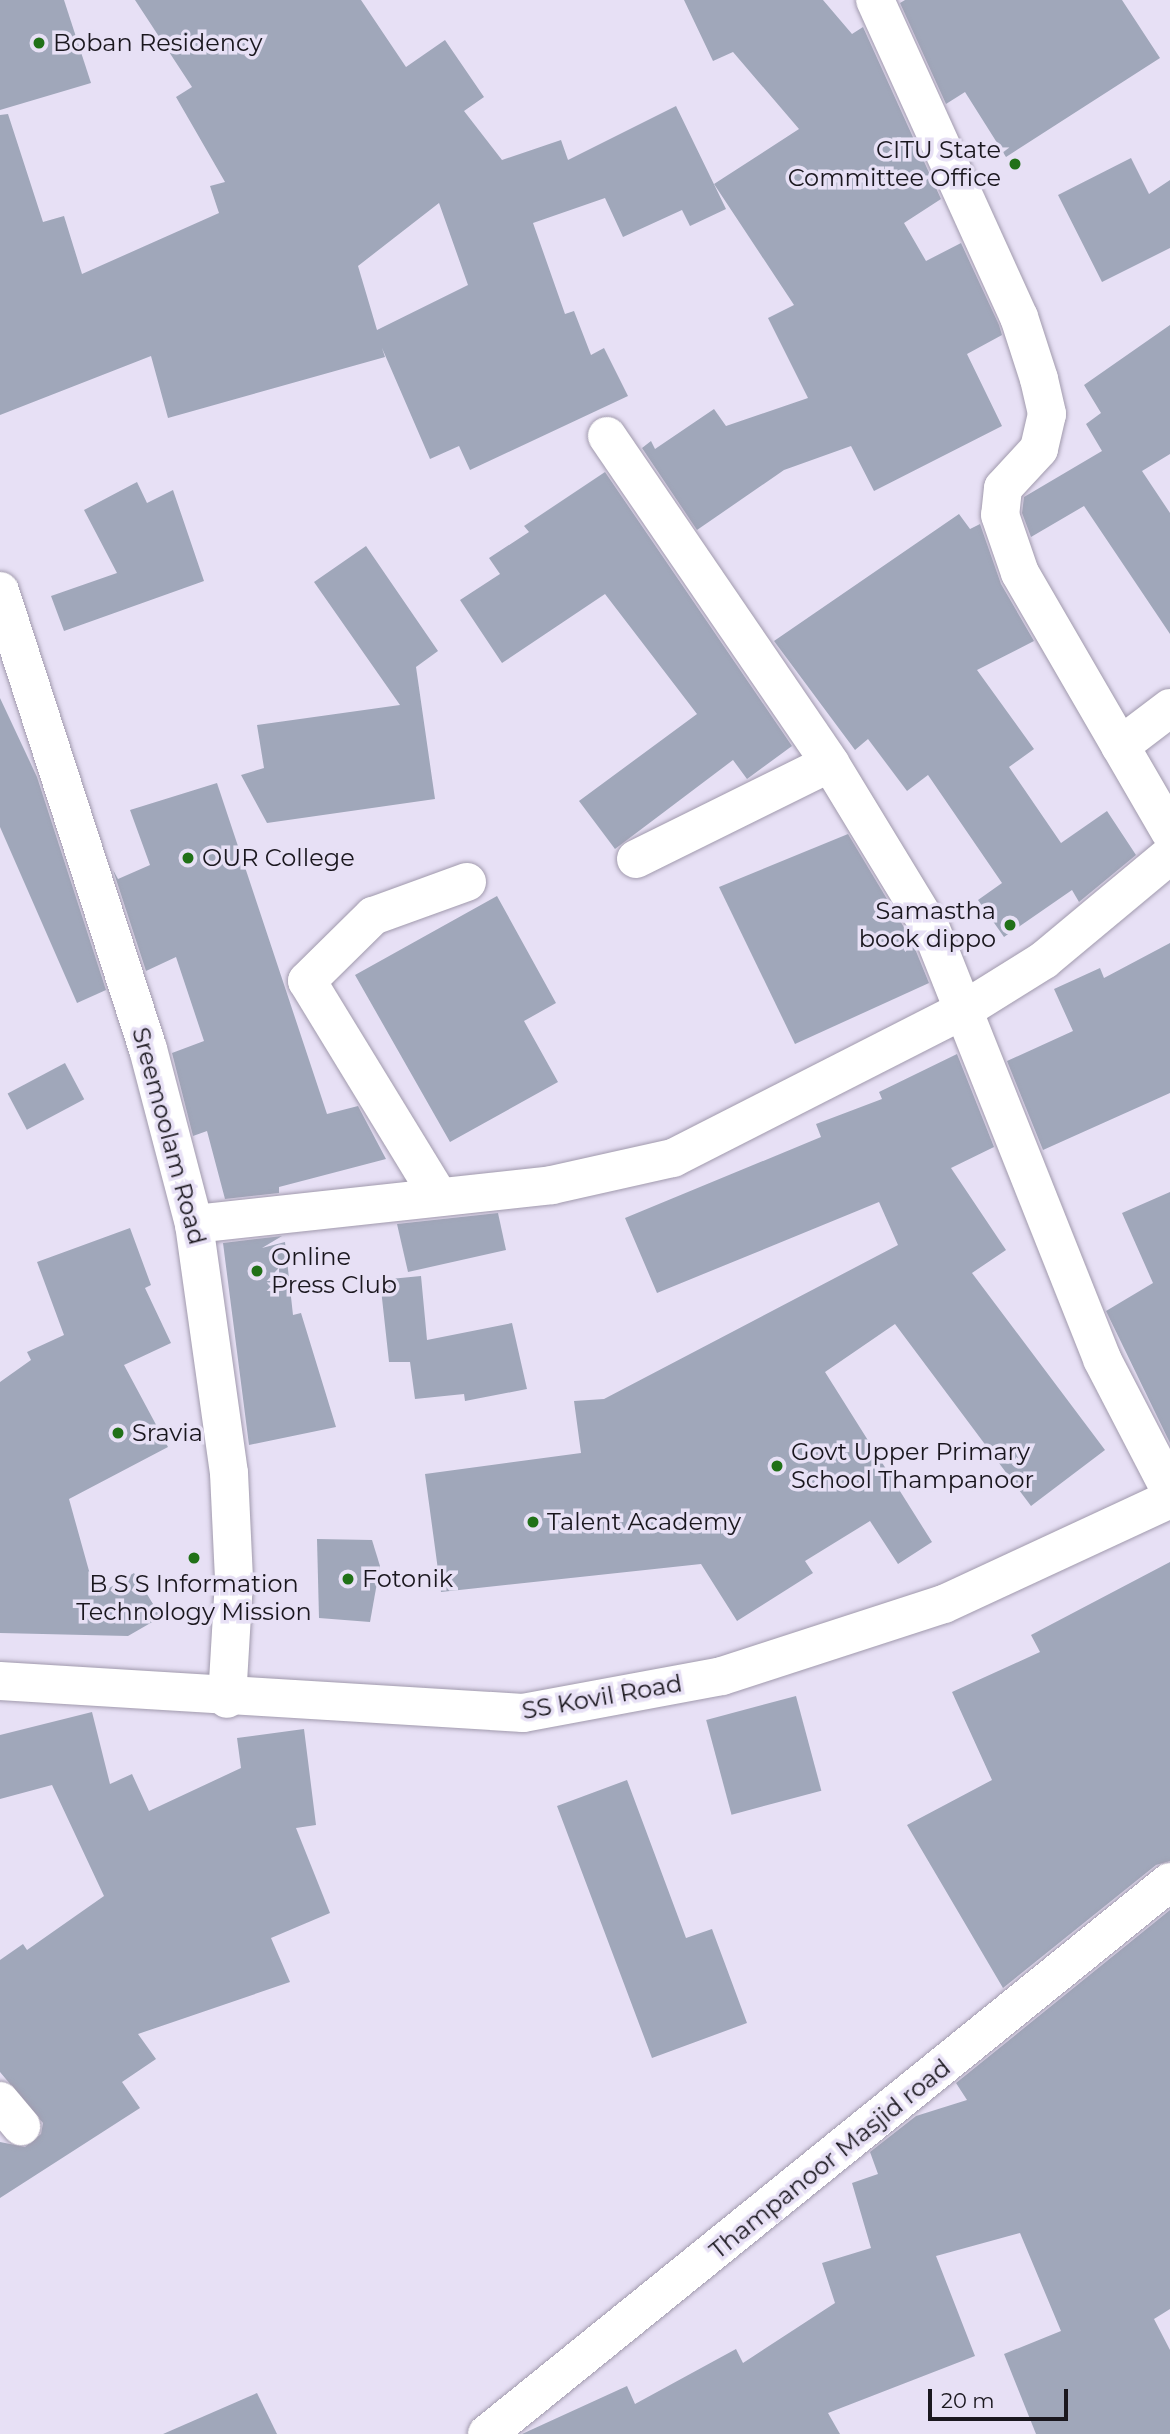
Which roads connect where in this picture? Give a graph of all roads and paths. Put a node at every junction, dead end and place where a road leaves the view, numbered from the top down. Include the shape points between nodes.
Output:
1 (875, 0) edge
2 (607, 436) dead end
3 (0, 591) edge
4 (1170, 708) edge
5 (1120, 746) junction
6 (830, 763) junction
7 (1170, 832) edge
8 (1170, 855) edge
9 (636, 859) dead end
10 (467, 882) dead end
11 (967, 1008) junction
12 (439, 1197) junction
13 (194, 1224) junction
14 (1170, 1490) edge
15 (1170, 1499) edge
16 (0, 1681) edge
17 (227, 1699) junction
18 (1170, 1882) edge
19 (488, 2434) edge

1 - 5 street via 1019,317 1039,379 1046,414 1039,449 1003,488 1000,515 1020,573
2 - 6 street
3 - 13 street, Sreemoolam Road via 148,1049
4 - 5 street
5 - 7 street
6 - 9 street
6 - 11 street via 931,929
8 - 11 street via 1044,960
10 - 12 street via 373,916 307,981
11 - 12 street via 673,1158 552,1185
11 - 14 street via 1102,1359
12 - 13 street
13 - 17 street, Sreemoolam Road via 229,1474 234,1581
15 - 17 street, SS Kovil Road via 944,1604 722,1676 523,1713
16 - 17 street, SS Kovil Road
18 - 19 street, Thampanoor Masjid road

